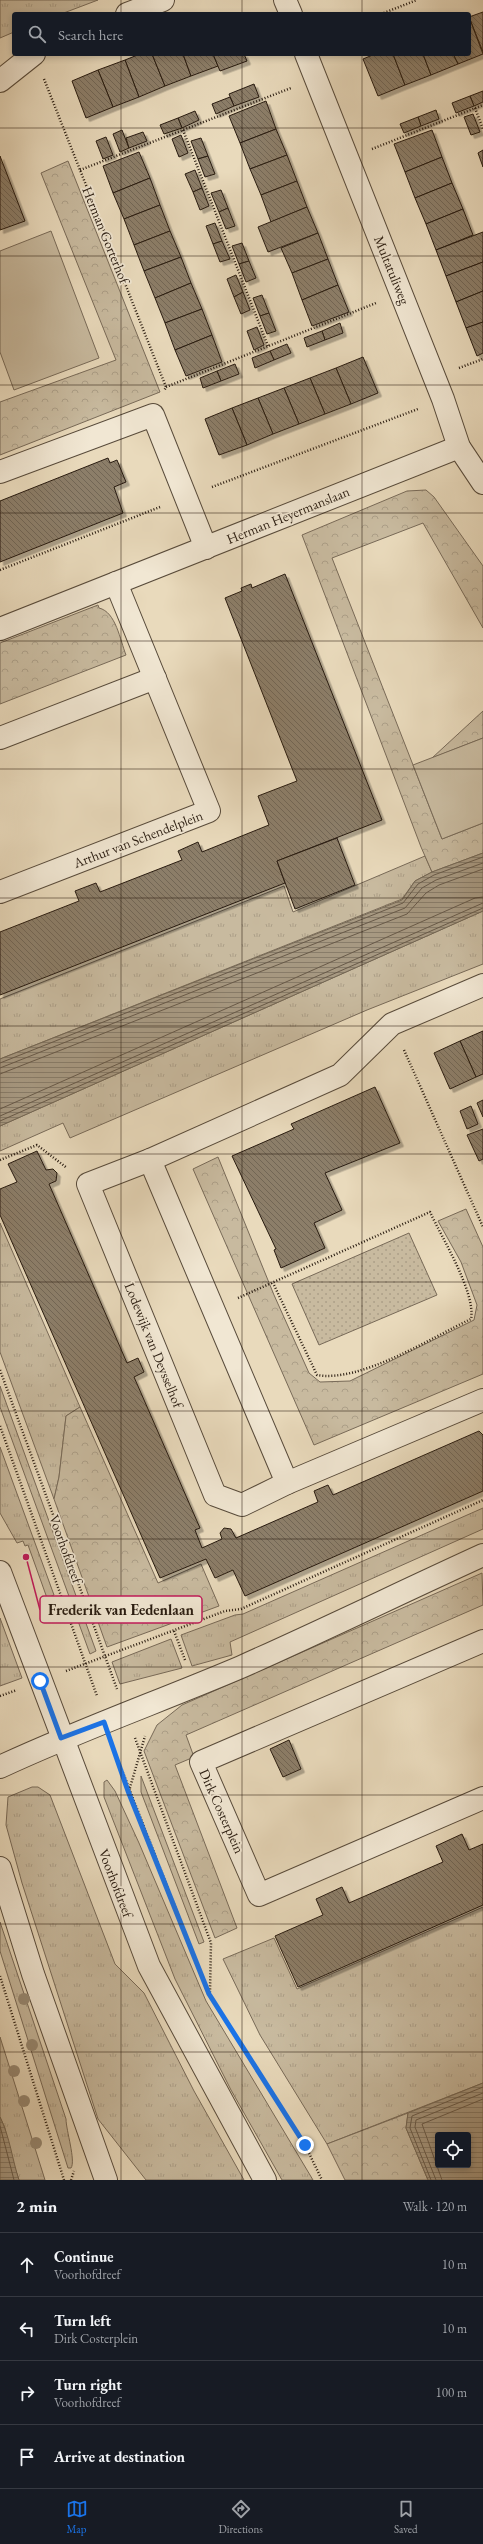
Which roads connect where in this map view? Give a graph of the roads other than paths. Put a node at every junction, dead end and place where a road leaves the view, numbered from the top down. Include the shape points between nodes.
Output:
1 (163, 0) edge
2 (285, 0) edge
3 (132, 12) edge
4 (290, 12) edge
5 (31, 56) edge
6 (307, 56) edge
7 (0, 81) edge
8 (459, 447) junction
9 (0, 472) edge
10 (483, 483) edge
11 (206, 548) junction
12 (116, 583) junction
13 (0, 629) edge
14 (155, 678) junction
15 (0, 738) edge
16 (0, 892) edge
17 (483, 985) edge
18 (150, 1160) junction
19 (483, 1400) edge
20 (287, 1483) junction
21 (483, 1555) edge
22 (0, 1572) edge
23 (483, 1641) edge
24 (61, 1738) junction
25 (0, 1767) edge
26 (483, 1798) edge
27 (0, 1868) edge
28 (106, 2180) edge
29 (265, 2180) edge

1 - 3 street
2 - 4 street
5 - 7 street
6 - 8 street, Multatuliweg via 443,399
8 - 10 street, Multatuliweg
8 - 11 street, Herman Heyermanslaan
9 - 11 street via 153,415
11 - 12 street, Herman Heyermanslaan
12 - 13 street
12 - 14 street, Arthur van Schendelplein
14 - 15 street
14 - 16 street, Arthur van Schendelplein via 209,811
17 - 18 street via 392,1024 340,1075
18 - 20 street
18 - 20 street, Lodewijk van Deysselhof via 88,1184 215,1495 242,1505
19 - 20 street, Lodewijk van Deysselhof
21 - 24 street via 240,1667
22 - 24 street, Voorhofdreef
23 - 26 street, Dirk Costerplein via 201,1762 259,1895
24 - 25 street
24 - 29 street, Voorhofdreef via 148,1966
27 - 28 street via 33,1974

